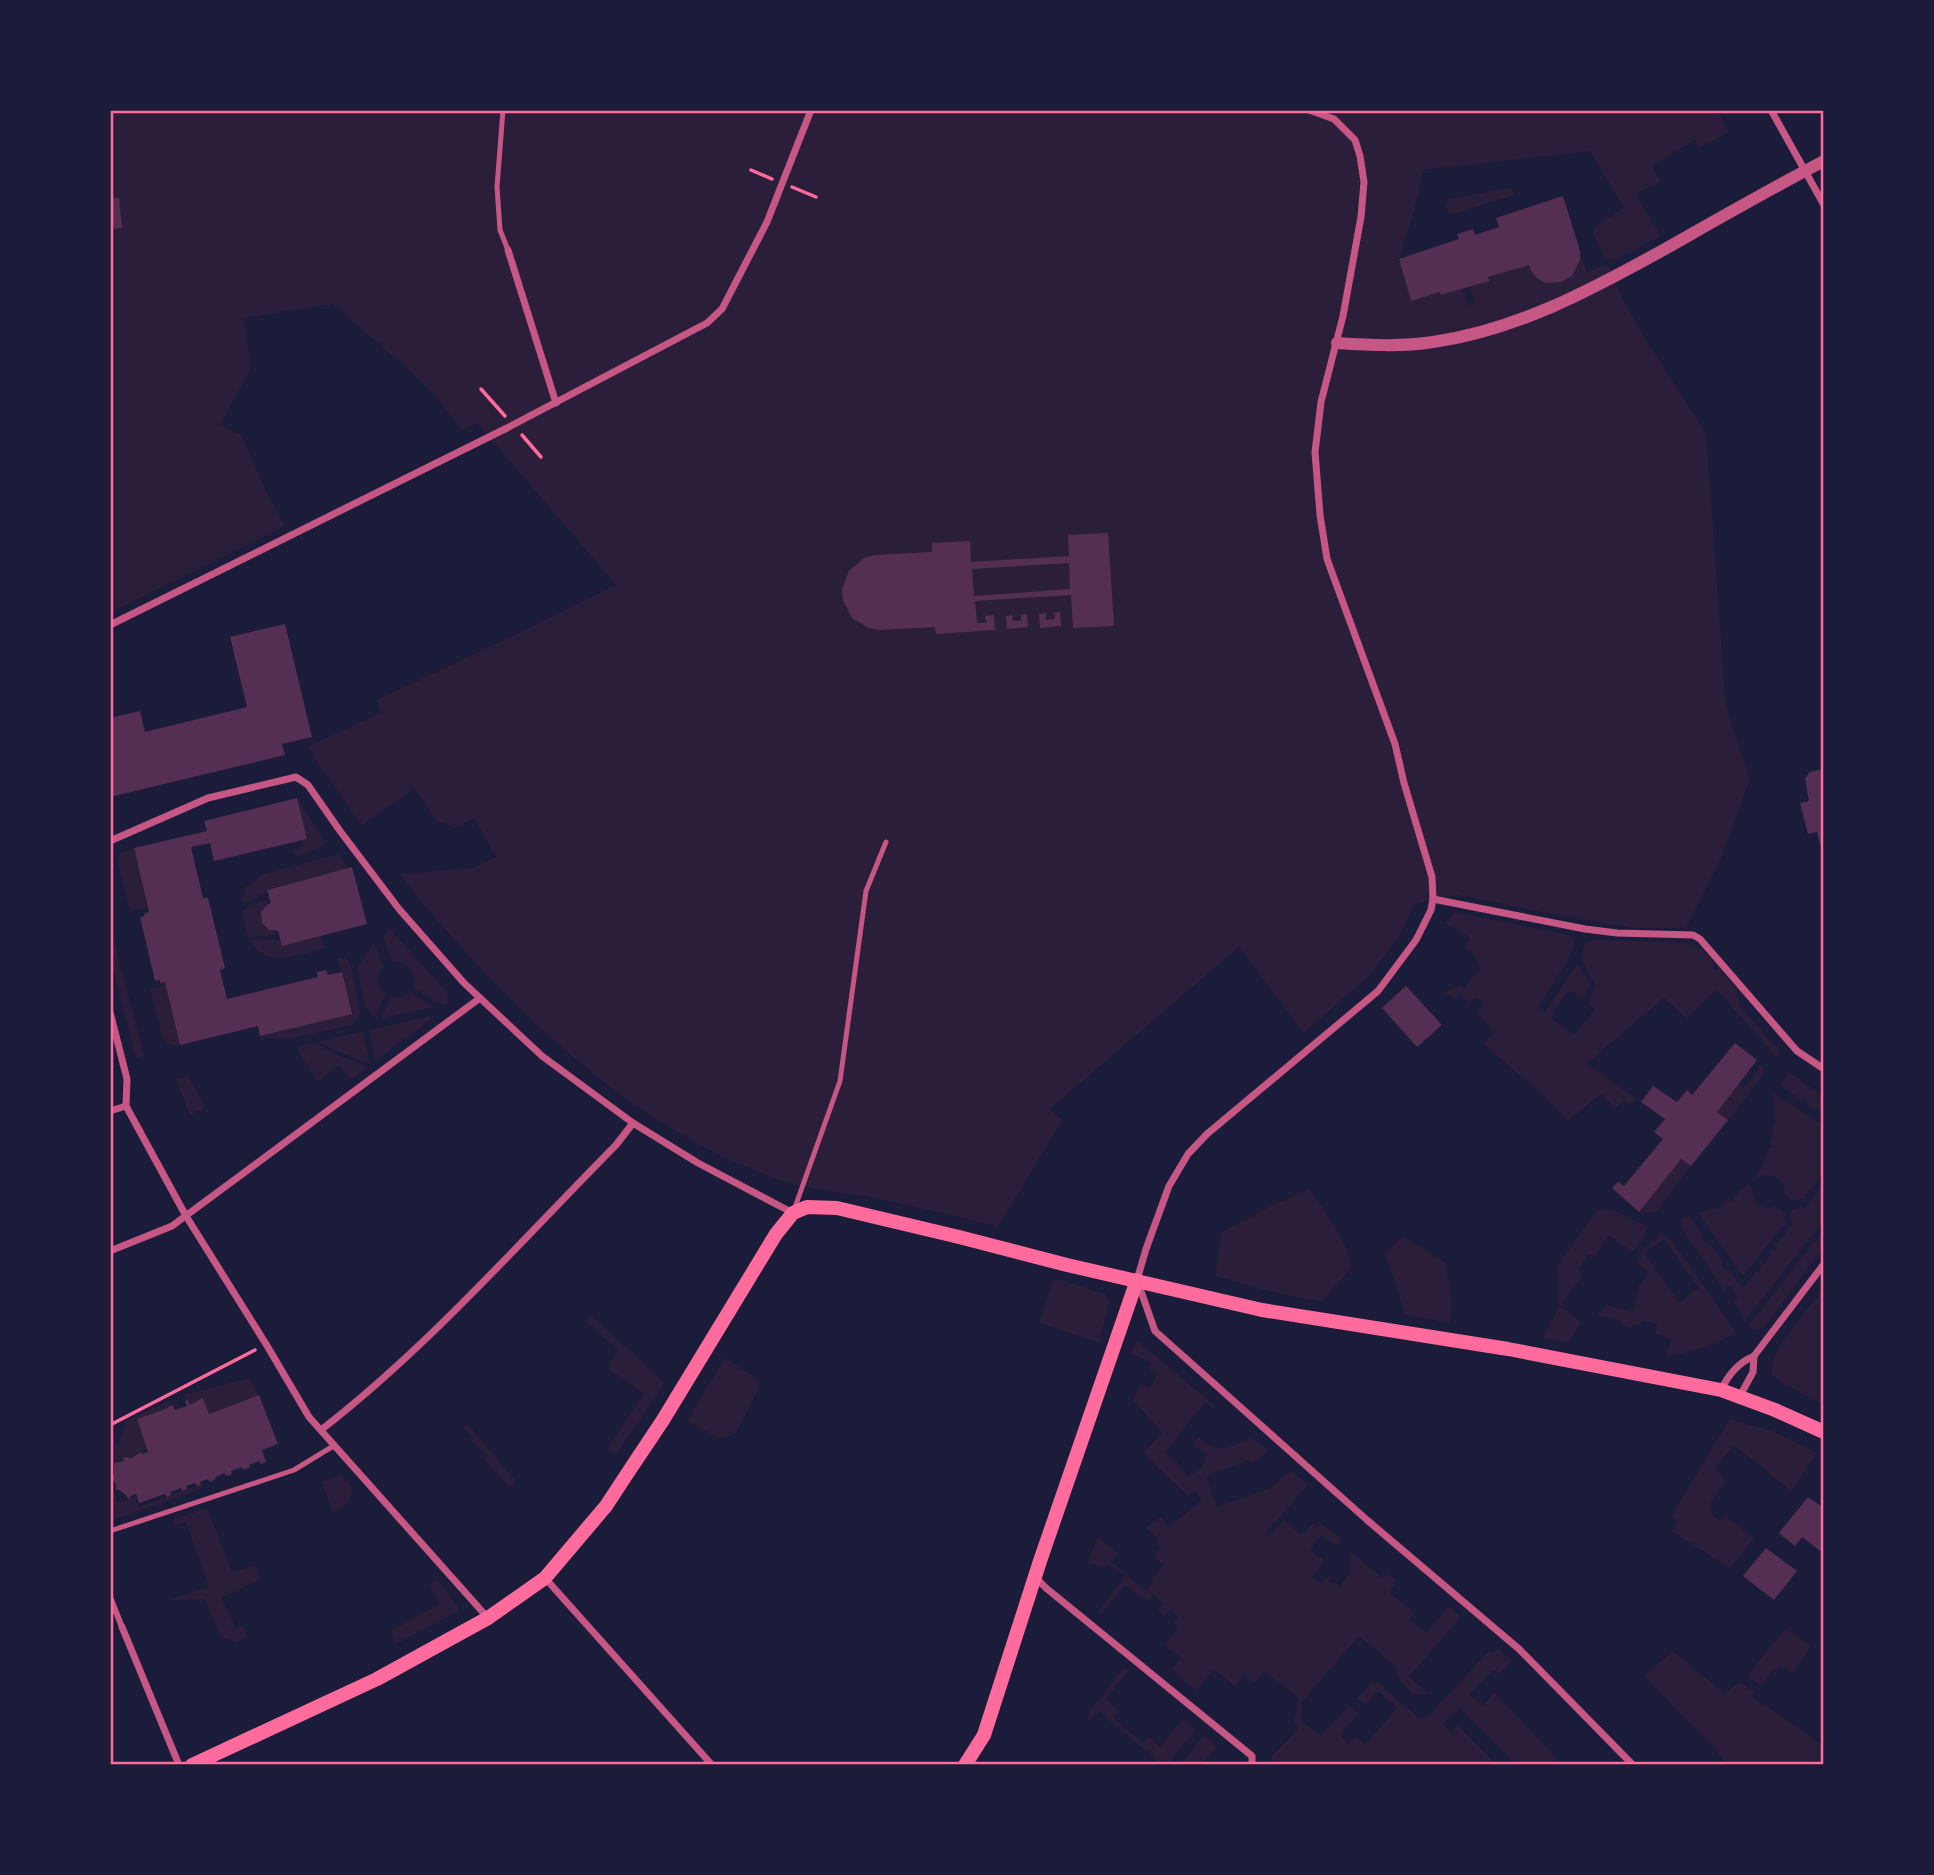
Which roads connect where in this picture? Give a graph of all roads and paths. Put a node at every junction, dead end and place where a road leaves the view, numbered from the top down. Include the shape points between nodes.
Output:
1 (503, 110) edge
2 (811, 110) edge
3 (1309, 110) edge
4 (1771, 110) edge
5 (1824, 161) edge
6 (1805, 171) junction
7 (1824, 205) edge
8 (508, 250) joint
9 (1337, 343) junction
10 (556, 403) junction
11 (110, 625) edge
12 (110, 841) edge
13 (886, 842) dead end
14 (1433, 899) junction
15 (480, 998) junction
16 (110, 1012) edge
17 (1824, 1069) edge
18 (126, 1106) junction
19 (110, 1111) edge
20 (633, 1123) junction
21 (793, 1213) junction
22 (186, 1216) junction
23 (110, 1251) edge
24 (1824, 1264) edge
25 (1137, 1280) junction
26 (266, 1344) junction
27 (1754, 1356) junction
28 (1721, 1390) junction
29 (1740, 1396) junction
30 (110, 1425) edge
31 (321, 1430) junction
32 (1824, 1432) edge
33 (335, 1445) junction
34 (110, 1531) edge
35 (1035, 1577) junction
36 (545, 1578) junction
37 (110, 1597) edge
38 (488, 1618) junction
39 (121, 1627) joint
40 (179, 1765) edge
41 (192, 1765) edge
42 (712, 1765) edge
43 (965, 1765) edge
44 (1252, 1765) edge
45 (1633, 1765) edge

1 - 8 lane via 497,187 500,230
2 - 10 street via 767,222 715,317
3 - 9 street via 1334,119 1345,129 1354,140 1363,169 1361,217
4 - 6 street
5 - 6 street
6 - 7 street
6 - 9 street via 1597,286 1498,328 1393,346
8 - 10 street
9 - 14 street via 1321,402 1315,452 1325,548 1395,744 1432,877
10 - 11 street
12 - 15 street via 208,798 296,777 308,785 399,909
13 - 21 lane via 866,891 840,1081
14 - 17 street via 1585,929 1693,935 1797,1051
14 - 25 street via 1416,940 1378,991 1188,1154 1169,1186
15 - 20 street via 542,1056
15 - 22 street
16 - 18 street via 127,1079
18 - 19 street
18 - 22 street
20 - 21 street
20 - 31 street via 418,1348
21 - 25 main road via 807,1207 838,1208
21 - 36 main road via 606,1506
22 - 23 street
22 - 26 street
24 - 27 street
25 - 28 main road via 1262,1310 1508,1349
25 - 35 main road
25 - 45 street via 1155,1331 1519,1648
26 - 30 path
26 - 31 street
27 - 28 street via 1742,1361
27 - 29 street via 1753,1372
28 - 29 main road
29 - 32 main road
31 - 33 street
33 - 34 lane via 295,1470
33 - 38 street
35 - 43 main road via 984,1735
35 - 44 street via 1252,1756
36 - 38 main road
36 - 42 street
37 - 39 street
38 - 41 main road via 377,1679
39 - 40 street

